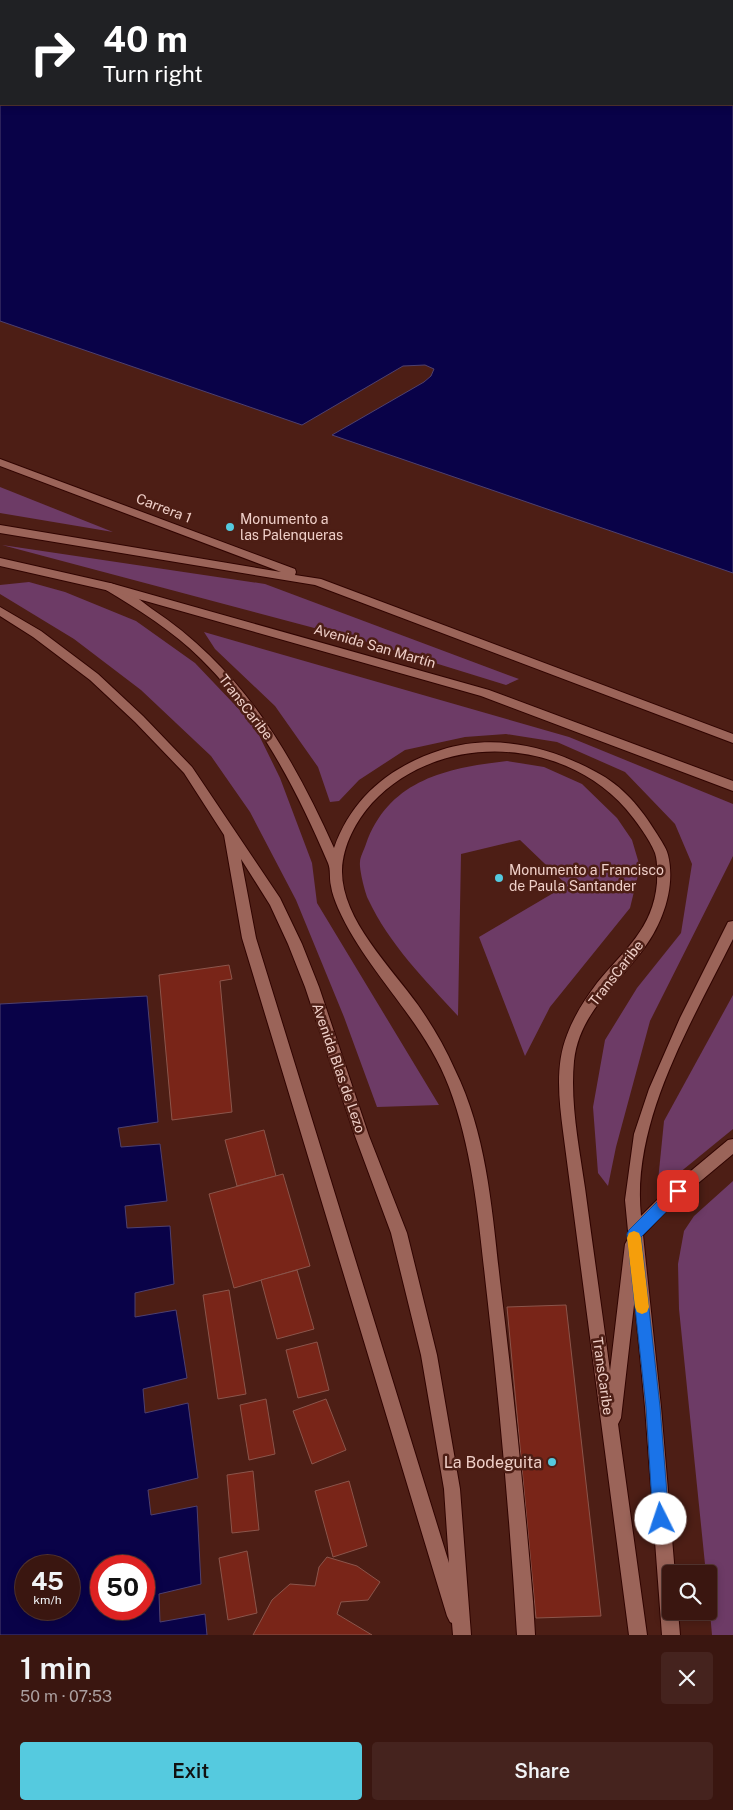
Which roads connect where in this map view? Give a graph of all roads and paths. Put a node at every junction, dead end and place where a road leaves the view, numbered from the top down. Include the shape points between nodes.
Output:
1 (0, 462) edge
2 (1, 530) edge
3 (0, 562) edge
4 (317, 582) junction
5 (110, 586) junction
6 (0, 611) edge
7 (733, 739) edge
8 (733, 786) edge
9 (229, 828) junction
10 (336, 867) junction
11 (733, 926) edge
12 (733, 1145) edge
13 (634, 1234) junction
14 (611, 1435) junction
15 (462, 1635) edge
16 (526, 1635) edge
17 (638, 1635) edge
18 (671, 1635) edge

1 - 4 main road, Carrera 1
2 - 4 main road
3 - 5 main road, Avenida San Martín
4 - 7 main road
5 - 8 main road, Avenida San Martín via 485,694
5 - 10 main road, TransCaribe via 162,619 204,654 250,708 282,755
6 - 9 main road, Avenida Blas de Lezo via 94,677 139,719 188,770
9 - 15 main road via 249,938
9 - 15 main road, Avenida Blas de Lezo via 275,902 295,944 399,1233 429,1355 452,1489
10 - 14 main road, TransCaribe via 343,837 358,810 380,786 418,763 456,750 499,746 533,749 568,762 601,780 644,822 662,854 664,878 658,910 641,943 609,978 571,1040 567,1078 566,1103
10 - 16 main road, TransCaribe via 341,903 438,1050 458,1092 470,1130 485,1217 497,1319
11 - 13 main road via 646,1114 635,1169 632,1200
12 - 13 main road via 667,1200
13 - 14 main road
13 - 18 main road via 653,1407
14 - 17 main road, TransCaribe

